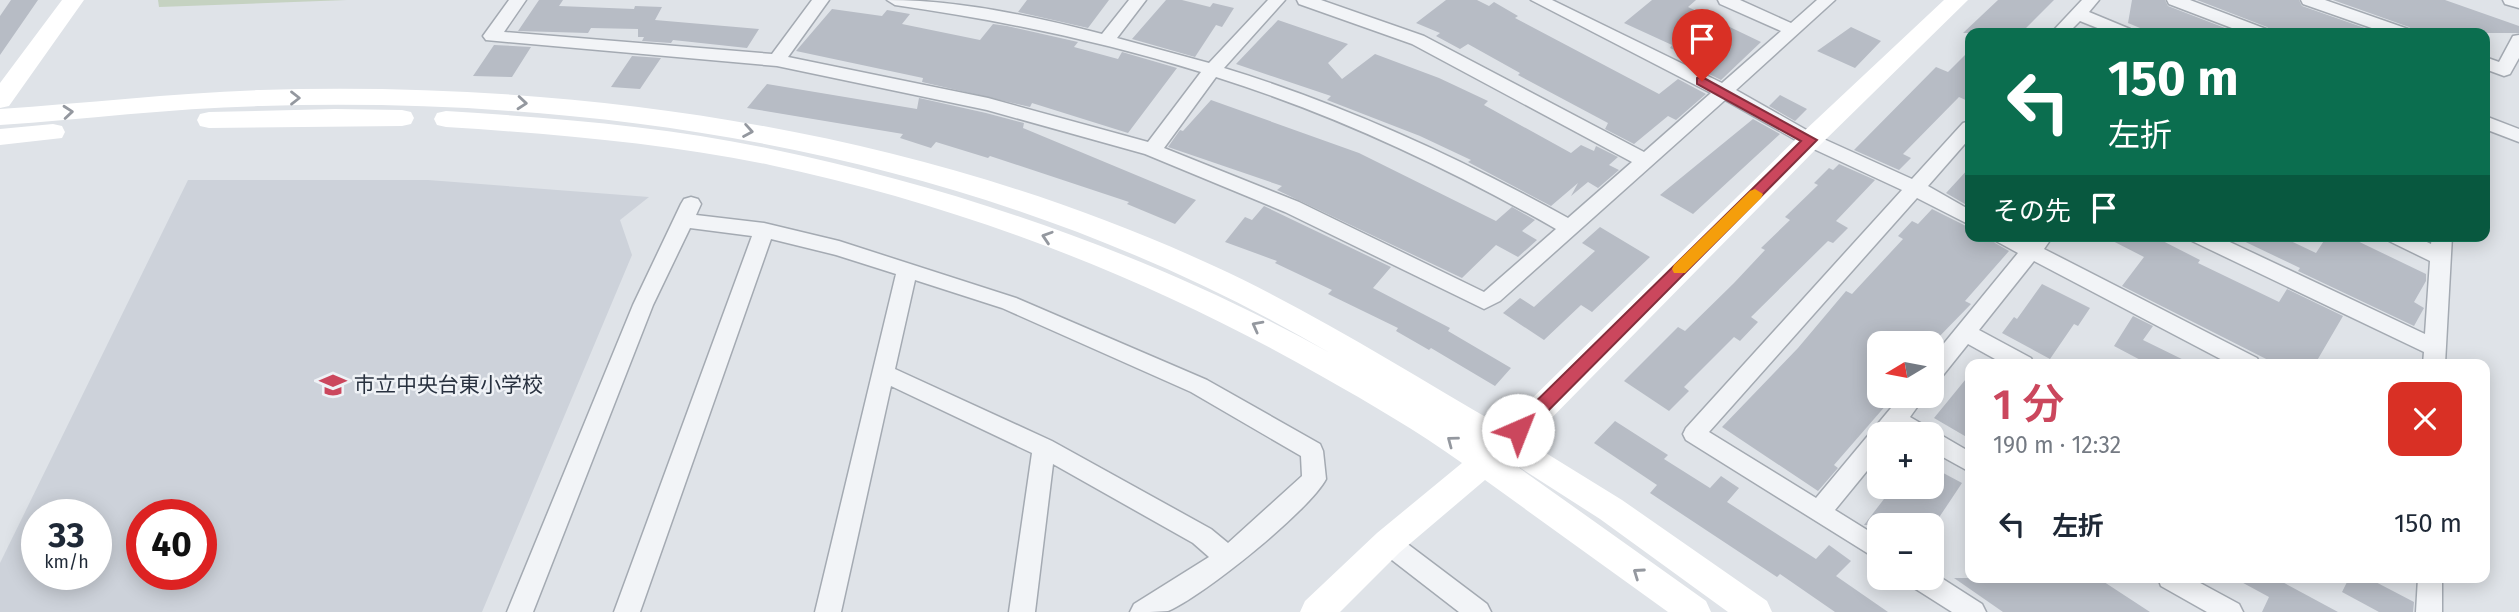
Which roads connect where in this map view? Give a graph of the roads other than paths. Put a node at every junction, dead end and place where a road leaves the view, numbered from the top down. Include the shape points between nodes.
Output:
1 (73, 0) edge
2 (518, 0) edge
3 (821, 0) edge
4 (895, 0) edge
5 (1012, 0) edge
6 (1138, 0) edge
7 (1277, 0) edge
8 (1306, 0) edge
9 (1539, 0) edge
10 (1726, 0) edge
11 (1827, 0) edge
12 (1957, 0) edge
13 (2091, 0) edge
14 (2175, 0) edge
15 (2309, 0) edge
16 (2511, 0) edge
17 (2519, 3) edge
18 (2078, 14) junction
19 (999, 15) junction
20 (2064, 28) edge
21 (2112, 28) edge
22 (2247, 28) edge
23 (2388, 28) edge
24 (1793, 30) junction
25 (2519, 40) edge
26 (1105, 41) junction
27 (777, 60) junction
28 (2490, 65) edge
29 (1212, 70) junction
30 (1725, 92) junction
31 (0, 100) edge
32 (0, 117) edge
33 (2490, 124) edge
34 (1965, 132) edge
35 (2519, 136) edge
36 (0, 137) edge
37 (1810, 140) junction
38 (1152, 150) junction
39 (1646, 161) junction
40 (1913, 187) junction
41 (1965, 215) edge
42 (1570, 228) junction
43 (764, 230) junction
44 (2211, 242) edge
45 (2423, 242) edge
46 (2037, 244) edge
47 (2441, 246) edge
48 (907, 270) junction
49 (1965, 333) junction
50 (2434, 356) edge
51 (1944, 358) edge
52 (2014, 359) edge
53 (2240, 359) edge
54 (881, 372) junction
55 (1904, 408) edge
56 (1893, 422) edge
57 (1505, 444) junction
58 (1944, 447) edge
59 (1044, 448) junction
60 (1867, 454) edge
61 (1965, 460) edge
62 (1483, 464) junction
63 (1820, 512) junction
64 (1388, 543) junction
65 (1867, 543) edge
66 (1227, 557) junction
67 (2179, 583) edge
68 (2429, 583) edge
69 (1939, 590) edge
70 (520, 612) edge
71 (627, 612) edge
72 (828, 612) edge
73 (1022, 612) edge
74 (1143, 612) edge
75 (1317, 612) edge
76 (1478, 612) edge
77 (1694, 612) edge
78 (1755, 612) edge
79 (1973, 612) edge
80 (2230, 612) edge
81 (2429, 612) edge

1 - 31 street
2 - 27 street via 492,36
3 - 27 street
4 - 19 street
5 - 19 street
6 - 26 street
7 - 29 street
8 - 39 street via 1418,40
9 - 30 street
10 - 24 street
11 - 24 street
12 - 37 street
13 - 18 street
14 - 22 street
15 - 23 street
16 - 17 street
18 - 20 street
18 - 21 street
19 - 26 street
24 - 30 street
25 - 28 street via 2504,70
26 - 29 street
27 - 38 street via 988,104
29 - 38 street
29 - 42 street via 1382,131
30 - 37 street
30 - 39 street
32 -> 57 street via 262,98 421,99 610,110 776,136 932,173 1023,201 1179,261 1277,308
33 - 35 street
34 - 40 street
62 -> 36 street via 1426,421 1254,324 1087,250 920,195 771,157 666,139 482,120 226,119
37 - 40 street
37 - 57 street
38 - 42 street via 1292,207 1484,301
39 - 42 street
40 - 41 street
40 - 63 street via 1694,434
43 - 48 street
43 - 70 street via 688,212 643,305
43 - 71 street
44 - 50 street
45 - 47 street
46 - 49 street
46 - 53 street
47 - 50 street
48 - 54 street
48 - 66 street via 1009,303 1199,386 1312,450 1314,479 1276,519
49 - 51 street
49 - 52 street
54 - 59 street
54 - 72 street
55 - 56 street
57 - 62 street
57 - 78 street via 1564,479
58 - 61 street
59 - 66 street via 1202,536
59 - 73 street
60 - 63 street
62 - 64 street
77 -> 62 street
63 - 65 street
64 - 75 street
64 - 76 street
66 - 74 street via 1183,591
67 - 80 street
68 - 81 street
69 - 79 street

